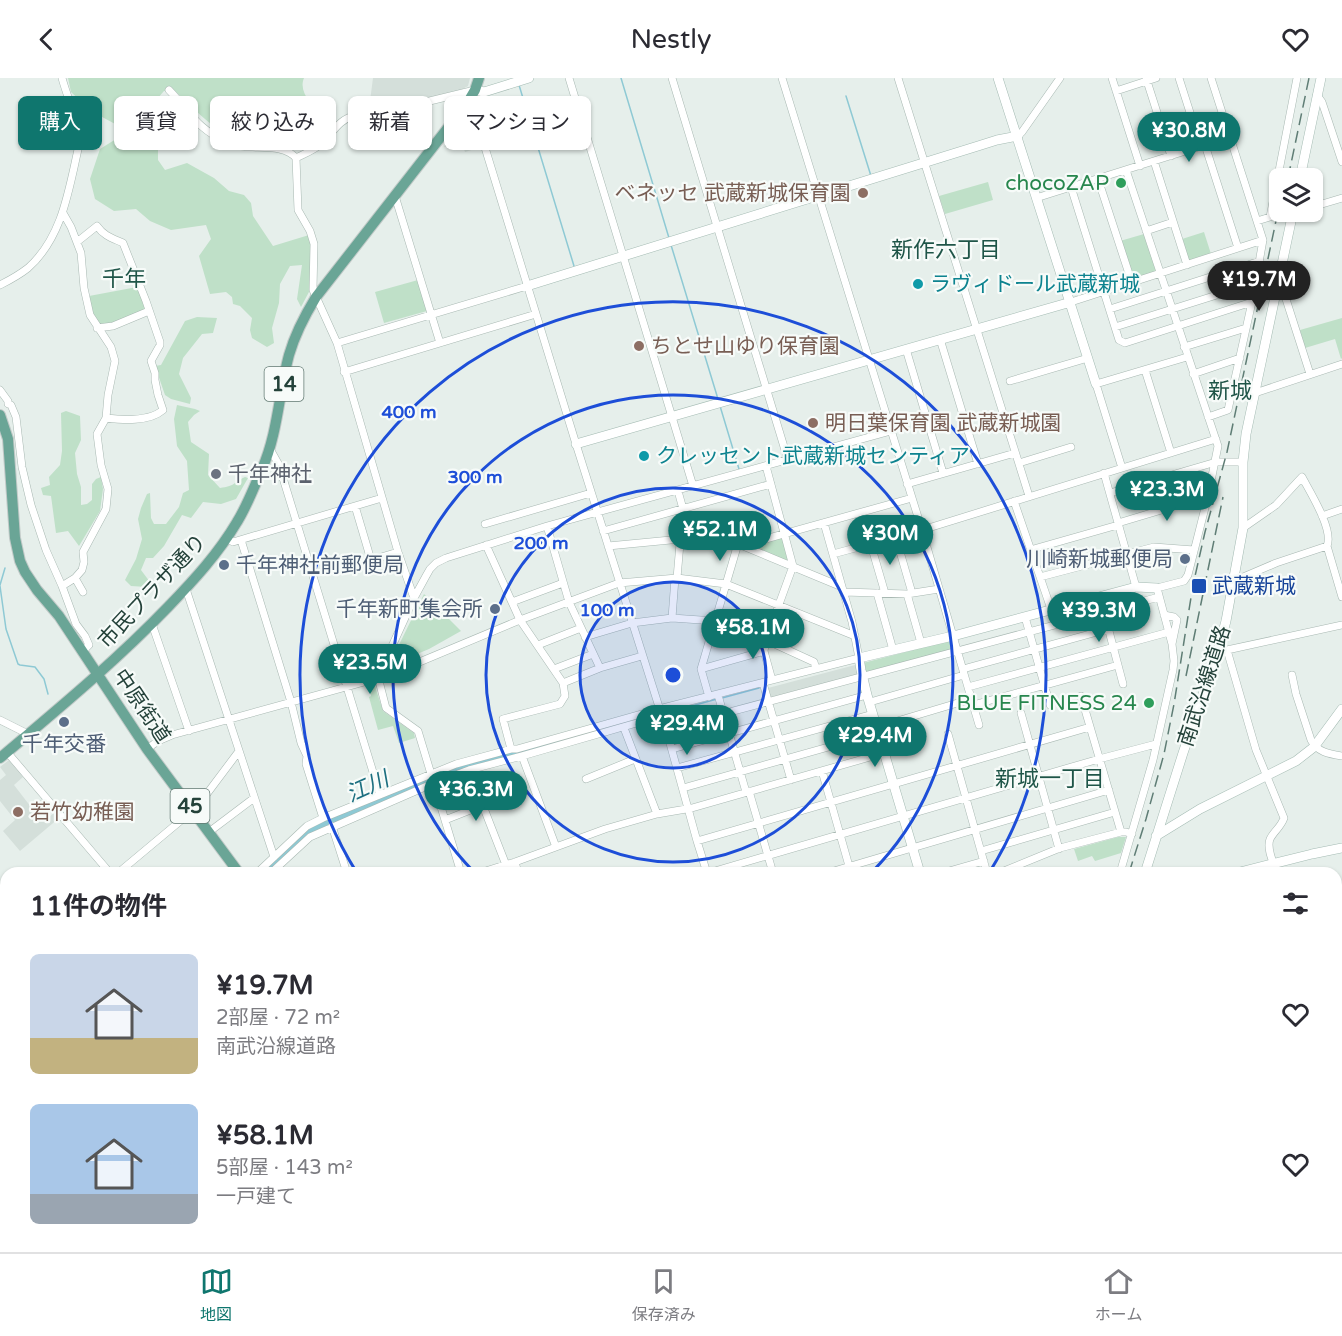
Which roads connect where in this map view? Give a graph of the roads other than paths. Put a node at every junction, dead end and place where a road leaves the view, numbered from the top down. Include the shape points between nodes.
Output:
1 (62, 78) edge
2 (479, 78) edge
3 (530, 78) edge
4 (569, 78) edge
5 (672, 78) edge
6 (782, 78) edge
7 (898, 78) edge
8 (998, 78) edge
9 (1060, 78) edge
10 (1112, 78) edge
11 (1156, 78) edge
12 (1179, 78) edge
13 (1212, 78) edge
14 (1297, 78) edge
15 (1321, 78) edge
16 (1146, 80) edge
17 (169, 90) dead end
18 (475, 90) junction
19 (1116, 91) junction
20 (1317, 95) junction
21 (472, 96) edge
22 (444, 133) edge
23 (1018, 136) junction
24 (1230, 137) junction
25 (1203, 146) junction
26 (486, 150) edge
27 (1171, 156) junction
28 (296, 158) junction
29 (1154, 161) junction
30 (1342, 162) edge
31 (925, 163) junction
32 (1140, 166) junction
33 (1302, 168) edge
34 (1126, 170) junction
35 (1098, 179) junction
36 (1071, 187) junction
37 (395, 196) junction
38 (818, 196) junction
39 (1036, 198) junction
40 (1342, 198) edge
41 (1323, 204) edge
42 (63, 213) junction
43 (1257, 220) junction
44 (1173, 222) junction
45 (1293, 222) edge
46 (718, 226) junction
47 (1146, 231) junction
48 (1263, 240) junction
49 (77, 242) junction
50 (1238, 248) junction
51 (622, 256) junction
52 (1260, 261) junction
53 (1187, 265) junction
54 (1160, 274) junction
55 (1131, 283) junction
56 (1255, 283) junction
57 (1278, 284) junction
58 (0, 285) edge
59 (527, 286) junction
60 (1104, 292) junction
61 (1166, 292) junction
62 (316, 297) junction
63 (1071, 302) junction
64 (1252, 302) junction
65 (1110, 309) junction
66 (1171, 309) junction
67 (149, 311) junction
68 (536, 314) junction
69 (432, 315) junction
70 (1177, 326) junction
71 (1115, 327) junction
72 (98, 328) junction
73 (1246, 328) junction
74 (977, 329) junction
75 (940, 339) junction
76 (336, 343) junction
77 (440, 343) junction
78 (1184, 347) junction
79 (906, 349) junction
80 (1187, 357) junction
81 (1088, 358) junction
82 (1240, 358) junction
83 (869, 360) junction
84 (1342, 364) edge
85 (1145, 370) junction
86 (344, 372) junction
87 (1193, 374) junction
88 (1310, 374) junction
89 (1010, 381) dead end
90 (1096, 384) junction
91 (0, 390) edge
92 (767, 390) junction
93 (1255, 393) junction
94 (8, 404) junction
95 (0, 407) edge
96 (0, 415) edge
97 (672, 417) junction
98 (1208, 417) junction
99 (106, 418) junction
100 (891, 432) junction
101 (1216, 439) junction
102 (4, 440) edge
103 (576, 444) junction
104 (1071, 447) dead end
105 (270, 449) junction
106 (1015, 453) junction
107 (1171, 453) junction
108 (1216, 459) junction
109 (788, 460) junction
110 (1243, 462) junction
111 (1019, 463) junction
112 (978, 464) junction
113 (766, 466) junction
114 (1122, 468) junction
115 (944, 473) junction
116 (1104, 473) junction
117 (907, 483) junction
118 (771, 484) junction
119 (693, 486) junction
120 (678, 491) junction
121 (591, 493) junction
122 (1110, 494) junction
123 (1029, 496) junction
124 (1208, 496) junction
125 (382, 498) junction
126 (912, 498) junction
127 (1014, 501) junction
128 (355, 506) junction
129 (683, 509) junction
130 (1342, 509) edge
131 (598, 513) junction
132 (1322, 516) junction
133 (297, 523) junction
134 (824, 523) junction
135 (485, 524) dead end
136 (1118, 524) junction
137 (547, 526) junction
138 (1243, 528) junction
139 (922, 530) junction
140 (603, 531) junction
141 (785, 534) junction
142 (896, 537) junction
143 (227, 538) junction
144 (681, 539) junction
145 (241, 540) junction
146 (486, 545) junction
147 (871, 545) junction
148 (608, 546) junction
149 (740, 546) junction
150 (1327, 546) junction
151 (1030, 550) junction
152 (1194, 550) junction
153 (398, 552) junction
154 (833, 554) junction
155 (1126, 554) junction
156 (793, 566) junction
157 (1040, 577) junction
158 (75, 578) junction
159 (676, 578) junction
160 (1234, 581) junction
161 (563, 583) junction
162 (619, 583) junction
163 (726, 584) junction
164 (62, 586) junction
165 (1136, 587) junction
166 (939, 588) junction
167 (186, 589) junction
168 (843, 590) junction
169 (82, 592) dead end
170 (881, 593) junction
171 (1158, 593) junction
172 (909, 594) junction
173 (1100, 597) junction
174 (1342, 597) edge
175 (414, 598) junction
176 (512, 602) junction
177 (569, 602) junction
178 (780, 604) junction
179 (1051, 609) junction
180 (1104, 613) junction
181 (1164, 615) junction
182 (1025, 616) junction
183 (672, 618) junction
184 (520, 620) junction
185 (715, 621) junction
186 (632, 623) junction
187 (152, 624) junction
188 (1342, 625) edge
189 (581, 628) junction
190 (1108, 629) junction
191 (1029, 631) junction
192 (1169, 632) junction
193 (953, 635) junction
194 (855, 636) junction
195 (585, 637) junction
196 (766, 640) junction
197 (921, 643) junction
198 (1172, 644) junction
199 (538, 645) junction
200 (1113, 648) junction
201 (1223, 648) junction
202 (1034, 649) junction
203 (893, 650) junction
204 (83, 651) junction
205 (764, 651) junction
206 (958, 651) junction
207 (593, 654) junction
208 (642, 656) junction
209 (859, 658) junction
210 (1118, 665) junction
211 (600, 668) junction
212 (1039, 668) junction
213 (554, 669) junction
214 (701, 669) junction
215 (816, 669) junction
216 (964, 672) junction
217 (98, 675) junction
218 (1292, 675) dead end
219 (378, 677) junction
220 (862, 677) junction
221 (772, 680) junction
222 (563, 683) junction
223 (763, 683) junction
224 (1123, 684) dead end
225 (347, 686) junction
226 (1044, 686) junction
227 (968, 687) junction
228 (718, 695) junction
229 (1081, 696) dead end
230 (709, 697) junction
231 (868, 698) junction
232 (291, 702) junction
233 (768, 702) junction
234 (972, 702) junction
235 (1050, 705) dead end
236 (1342, 710) edge
237 (660, 713) junction
238 (1021, 713) dead end
239 (873, 714) junction
240 (723, 715) junction
241 (0, 720) edge
242 (228, 720) junction
243 (774, 721) junction
244 (979, 725) dead end
245 (1090, 727) junction
246 (624, 728) junction
247 (666, 729) junction
248 (877, 730) junction
249 (189, 731) junction
250 (28, 734) junction
251 (729, 734) junction
252 (948, 734) dead end
253 (779, 740) junction
254 (1156, 744) junction
255 (1030, 745) junction
256 (1314, 747) junction
257 (147, 749) junction
258 (672, 749) junction
259 (239, 751) junction
260 (734, 752) junction
261 (517, 753) junction
262 (884, 753) junction
263 (3, 755) edge
264 (1342, 756) edge
265 (635, 759) junction
266 (785, 759) junction
267 (1100, 759) junction
268 (956, 766) junction
269 (677, 768) junction
270 (469, 770) junction
271 (822, 771) junction
272 (740, 772) junction
273 (431, 775) junction
274 (1267, 776) junction
275 (1039, 777) junction
276 (586, 779) dead end
277 (791, 780) junction
278 (434, 783) junction
279 (894, 784) junction
280 (683, 788) junction
281 (1109, 790) junction
282 (747, 792) junction
283 (380, 795) junction
284 (254, 798) junction
285 (965, 798) junction
286 (831, 802) junction
287 (483, 806) junction
288 (688, 808) junction
289 (1048, 808) junction
290 (193, 811) junction
291 (1115, 812) junction
292 (657, 814) junction
293 (904, 817) junction
294 (323, 818) junction
295 (445, 820) junction
296 (758, 823) junction
297 (332, 826) junction
298 (1054, 829) junction
299 (975, 830) junction
300 (209, 832) junction
301 (1121, 832) junction
302 (1132, 834) junction
303 (840, 835) junction
304 (1156, 836) junction
305 (697, 841) junction
306 (556, 847) junction
307 (913, 848) junction
308 (1342, 848) edge
309 (1059, 849) junction
310 (981, 851) junction
311 (768, 855) junction
312 (274, 857) junction
313 (984, 861) junction
314 (515, 862) junction
315 (506, 865) junction
316 (105, 867) edge
317 (125, 867) edge
318 (235, 867) edge
319 (263, 867) edge
320 (278, 867) edge
321 (345, 867) edge
322 (459, 867) edge
323 (499, 867) edge
324 (516, 867) edge
325 (705, 867) edge
326 (727, 867) edge
327 (771, 867) edge
328 (849, 867) edge
329 (859, 867) edge
330 (918, 867) edge
331 (963, 867) edge
332 (986, 867) edge
333 (1014, 867) edge
334 (1122, 867) edge
335 (1147, 867) edge
336 (1275, 867) edge
337 (1278, 867) edge

1 - 42 street via 79,137
2 - 18 main road, 市民プラザ通り / 14
3 - 18 street via 484,92
4 - 51 street
5 - 46 street
6 - 38 street
7 - 31 street
8 - 23 street
9 - 23 street
10 - 19 street
11 - 16 street
12 - 25 street
13 - 24 street
14 - 43 street via 1270,217
15 - 20 street
16 - 19 street
16 - 27 street
17 - 28 street via 198,124 219,138 241,147 281,149
18 - 21 main road, 市民プラザ通り / 14
18 - 28 street via 347,118 322,144
19 - 32 street
20 - 30 street
20 - 33 street
22 - 37 main road, 市民プラザ通り / 14
23 - 31 street
23 - 39 street
24 - 25 street
24 - 43 street
25 - 27 street
25 - 50 street
26 - 59 street
27 - 29 street
28 - 62 street via 298,210 314,244
29 - 32 street
29 - 44 street
31 - 38 street
31 - 74 street
32 - 34 street
34 - 35 street
34 - 47 street
35 - 36 street
35 - 55 street
36 - 39 street
36 - 60 street
37 - 62 main road, 市民プラザ通り / 14
37 - 69 street
38 - 46 street
38 - 83 street
39 - 63 street
40 - 41 street
42 - 49 street
42 - 58 street via 38,258
43 - 48 street
44 - 47 street
44 - 53 street
45 - 57 street, 南武沿線道路
46 - 51 street
46 - 92 street
47 - 54 street
48 - 50 street
48 - 52 street
49 - 67 street via 97,226 107,237 123,243
49 - 72 street via 87,304
50 - 53 street
51 - 59 street
51 - 97 street
52 - 56 street
52 - 61 street
53 - 54 street
54 - 55 street
54 - 61 street
55 - 60 street
56 - 64 street
56 - 66 street
57 - 88 street
57 - 93 street, 南武沿線道路
59 - 68 street
59 - 69 street
60 - 63 street
60 - 65 street
61 - 65 street
61 - 66 street
62 - 76 street
62 - 105 main road, 市民プラザ通り / 14 via 291,348
63 - 74 street
63 - 81 street
64 - 70 street
64 - 73 street
65 - 71 street
66 - 70 street
66 - 71 street
67 - 72 street
67 - 99 street via 160,342 151,361 163,410 129,420
68 - 77 street
68 - 103 street
69 - 76 street
69 - 77 street
70 - 71 street via 1125,343 1119,340
70 - 78 street
72 - 99 street via 115,361
73 - 78 street
73 - 82 street
74 - 75 street
74 - 106 street
75 - 79 street
75 - 112 street
76 - 86 street
77 - 86 street
78 - 80 street
79 - 83 street
79 - 115 street
80 - 85 street
80 - 87 street
81 - 89 street
81 - 90 street
82 - 87 street
82 - 98 street via 1228,410
83 - 92 street
83 - 100 street
84 - 88 street
85 - 90 street
85 - 107 street
86 - 125 street
87 - 98 street
88 - 93 street
90 - 114 street
91 - 94 street
92 - 97 street
92 - 109 street
93 - 110 street, 南武沿線道路
94 - 95 street
94 - 164 street via 16,417 31,505
96 - 102 main road, 中原街道 / 45
97 - 103 street
97 - 119 street
98 - 101 street
99 - 158 street via 98,434 108,489 106,509 83,552 82,570
100 - 109 street
100 - 117 street
101 - 107 street
101 - 108 street
102 - 204 main road, 中原街道 / 45 via 20,561
103 - 121 street
104 - 111 street
105 - 133 street
105 - 143 main road, 市民プラザ通り / 14
106 - 111 street
106 - 112 street
107 - 114 street
108 - 110 street
108 - 122 street
108 - 124 street
109 - 113 street
110 - 138 street, 南武沿線道路
111 - 123 street
112 - 115 street
113 - 118 street
113 - 119 street
114 - 116 street
115 - 117 street
116 - 122 street
116 - 123 street
117 - 126 street
118 - 129 street
118 - 141 street
119 - 120 street
120 - 129 street
120 - 131 street
121 - 131 street
121 - 135 street
122 - 136 street
123 - 127 street
124 - 136 street
124 - 152 street
125 - 128 street
125 - 153 street
126 - 134 street
126 - 139 street
127 - 139 street
127 - 151 street
128 - 133 street
128 - 153 street via 371,560
129 - 140 street
129 - 144 street
130 - 132 street
131 - 137 street
131 - 140 street
132 - 138 street via 1302,477 1276,506
132 - 150 street
133 - 145 street
133 - 225 street
134 - 141 street
134 - 154 street
136 - 151 street
136 - 155 street
137 - 146 street
137 - 161 street
138 - 160 street, 南武沿線道路
139 - 142 street
139 - 166 street
140 - 148 street
141 - 149 street
141 - 156 street
142 - 147 street
142 - 172 street
143 - 145 street via 233,542
143 - 167 main road, 市民プラザ通り / 14
144 - 148 street
144 - 149 street
144 - 159 street
145 - 232 street
146 - 175 street via 436,563
146 - 176 street
147 - 154 street
147 - 170 street
148 - 162 street
149 - 156 street
149 - 163 street
150 - 160 street
150 - 174 street
151 - 157 street
152 - 155 street via 1154,547
152 - 171 street via 1187,577
153 - 175 street
154 - 168 street
155 - 157 street
155 - 165 street
156 - 168 street
156 - 178 street
157 - 179 street
158 - 164 street
158 - 169 street
159 - 162 street
159 - 163 street
159 - 183 street
160 - 201 street, 南武沿線道路
161 - 176 street
161 - 177 street
162 - 177 street
162 - 186 street
163 - 178 street
163 - 185 street
164 - 204 street via 76,624 89,645
165 - 171 street
165 - 173 street
166 - 172 street
166 - 193 street
167 - 187 main road, 市民プラザ通り / 14
167 - 242 street
168 - 170 street
168 - 194 street
170 - 172 street
170 - 203 street
171 - 180 street
171 - 181 street
172 - 197 street
173 - 179 street
173 - 180 street
175 - 219 street
176 - 184 street
177 - 184 street
177 - 189 street
178 - 194 street
178 - 196 street
179 - 182 street
180 - 190 street
180 - 191 street
181 - 192 street
181 - 198 street via 1176,619
182 - 191 street
182 - 193 street
183 - 185 street
183 - 186 street
184 - 199 street
184 - 219 street
185 - 196 street
185 - 214 street
186 - 195 street
186 - 208 street
187 - 217 main road, 市民プラザ通り / 14
187 - 249 street
188 - 201 street
189 - 195 street
189 - 199 street
190 - 200 street
190 - 202 street
191 - 202 street
191 - 206 street
192 - 198 street
192 - 200 street
193 - 197 street
193 - 206 street
194 - 209 street
195 - 207 street
196 - 205 street
196 - 215 street via 814,662
197 - 203 street
198 - 254 street via 1173,670
199 - 213 street
200 - 210 street
200 - 212 street
201 - 274 street
201 - 304 street, 南武沿線道路
202 - 212 street
202 - 216 street
203 - 209 street
204 - 217 main road, 中原街道 / 45
205 - 214 street
205 - 221 street
206 - 216 street
206 - 220 street
207 - 211 street
207 - 213 street
208 - 211 street
208 - 237 street
209 - 215 street
209 - 220 street
210 - 224 street
210 - 226 street
211 - 222 street
212 - 226 street
212 - 227 street
213 - 222 street
214 - 230 street
215 - 221 street
216 - 227 street
216 - 231 street
217 - 250 main road, 市民プラザ通り / 14
217 - 257 main road, 中原街道 / 45
218 - 256 street
219 - 225 street
219 - 273 street via 386,708 418,731
220 - 231 street
220 - 233 street
221 - 223 street
222 - 261 street via 565,696 560,704 503,719
223 - 228 street
223 - 233 street
225 - 232 street
225 - 283 street
226 - 234 street
226 - 235 street
227 - 234 street
228 - 230 street
228 - 240 street
229 - 245 street
230 - 237 street
231 - 239 street
231 - 243 street
232 - 242 street
232 - 294 street
233 - 240 street
233 - 243 street
234 - 244 street
234 - 248 street
236 - 256 street
237 - 246 street
237 - 247 street
237 - 261 street
238 - 255 street
239 - 248 street
239 - 253 street
240 - 247 street
240 - 251 street
241 - 250 street
242 - 249 street
242 - 259 street
243 - 251 street
243 - 253 street
245 - 255 street
245 - 267 street
246 - 261 street
246 - 265 street
247 - 258 street
248 - 262 street
248 - 266 street
249 - 257 street via 164,737
250 - 263 main road, 市民プラザ通り / 14
251 - 258 street
251 - 260 street
252 - 268 street
253 - 260 street
253 - 266 street
254 - 267 street
254 - 302 street
255 - 268 street
255 - 275 street
256 - 264 street
256 - 274 street
257 - 290 main road, 中原街道 / 45
258 - 269 street
259 - 284 street
259 - 290 street
260 - 269 street
260 - 272 street
261 - 270 street
261 - 273 street via 456,764
261 - 306 street
262 - 271 street
262 - 279 street
263 - 316 street
265 - 276 street
265 - 292 street
266 - 272 street
266 - 277 street
267 - 275 street
267 - 281 street
268 - 279 street
268 - 285 street
269 - 280 street
270 - 278 street
270 - 287 street
271 - 277 street
271 - 286 street
272 - 280 street
272 - 282 street
273 - 278 street
273 - 283 street
274 - 304 street
274 - 336 street via 1284,818 1268,846
275 - 285 street
275 - 289 street
277 - 282 street
278 - 295 street
278 - 297 street
279 - 286 street
279 - 293 street
280 - 288 street
281 - 289 street
281 - 291 street
282 - 288 street
282 - 296 street
283 - 294 street
284 - 300 street
284 - 312 street
285 - 293 street
285 - 299 street
286 - 296 street
286 - 303 street
287 - 295 street
287 - 315 street
288 - 292 street
288 - 305 street
289 - 298 street
289 - 299 street
290 - 300 main road, 中原街道 / 45
290 - 317 street
291 - 298 street
291 - 301 street
292 - 306 street
293 - 303 street
293 - 307 street
294 - 312 street via 307,826
295 - 322 street
296 - 305 street
296 - 311 street
297 - 320 street via 310,837
297 - 321 street
298 - 309 street
298 - 310 street
299 - 307 street
299 - 310 street
300 - 318 main road, 中原街道 / 45
301 - 302 street
301 - 309 street
302 - 334 street
303 - 311 street
303 - 328 street
304 - 335 street, 南武沿線道路
305 - 325 street
306 - 314 street
307 - 329 street
307 - 330 street
308 - 337 street
309 - 333 street
310 - 313 street
311 - 326 street
311 - 327 street
312 - 319 street
313 - 331 street
313 - 332 street
314 - 315 street
314 - 324 street
315 - 323 street

